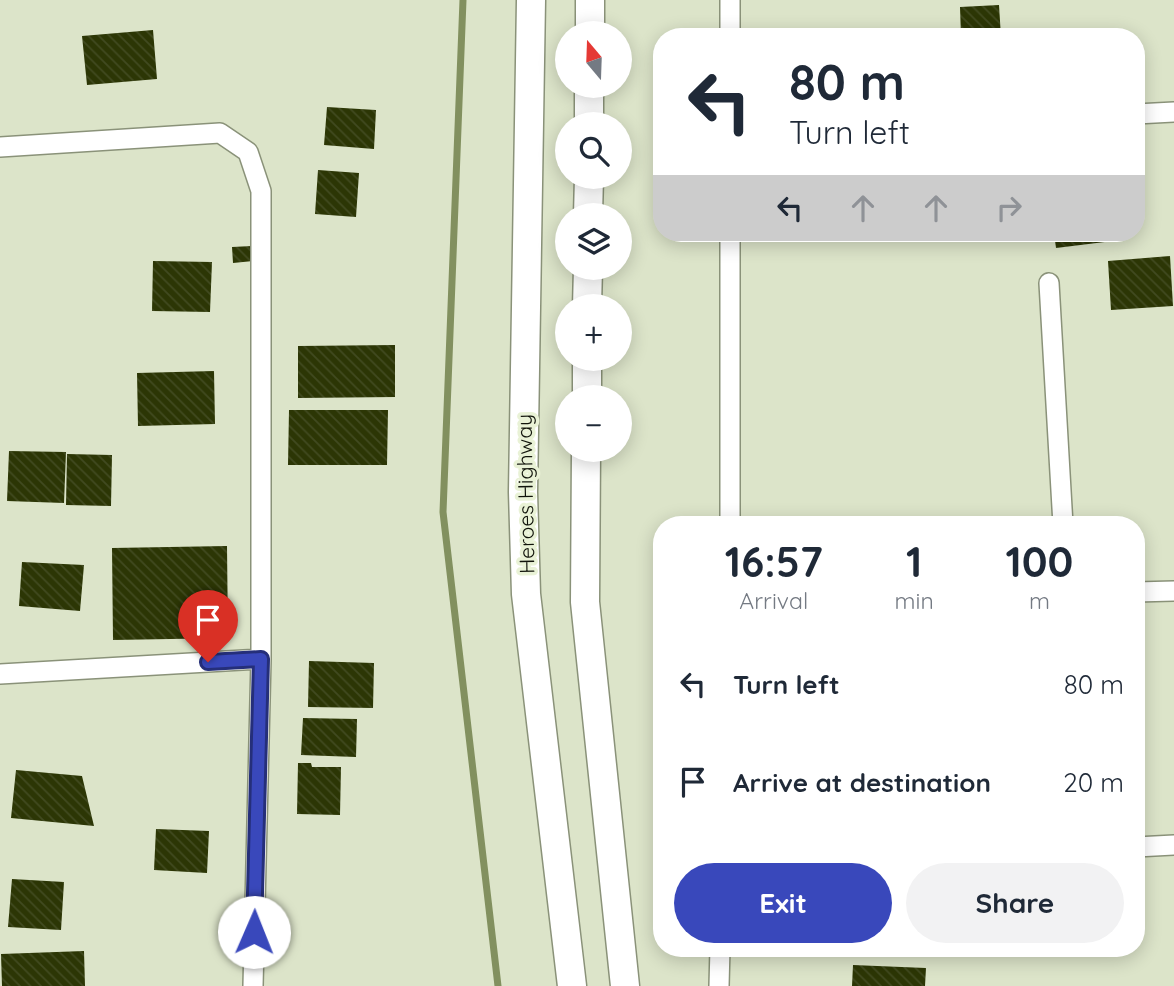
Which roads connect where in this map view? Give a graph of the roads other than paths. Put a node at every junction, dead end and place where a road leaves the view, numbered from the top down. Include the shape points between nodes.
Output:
1 (730, 0) edge
2 (531, 3) edge
3 (590, 3) edge
4 (590, 21) edge
5 (730, 28) edge
6 (1174, 112) edge
7 (1145, 114) edge
8 (0, 147) edge
9 (730, 242) edge
10 (1049, 283) dead end
11 (586, 462) edge
12 (730, 516) edge
13 (1062, 516) edge
14 (1174, 591) edge
15 (1145, 592) edge
16 (261, 659) junction
17 (0, 674) edge
18 (1174, 845) edge
19 (1145, 847) edge
20 (720, 957) edge
21 (253, 986) edge
22 (572, 986) edge
23 (625, 986) edge
24 (719, 986) edge

1 - 5 street
2 - 22 main road, Heroes Highway via 523,492 526,594
3 - 4 main road
6 - 7 street
8 - 16 street via 220,134 248,152 261,191
9 - 12 street
10 - 13 street
11 - 23 main road via 585,602
14 - 15 street
16 - 17 street
16 - 21 street
18 - 19 street
20 - 24 street

